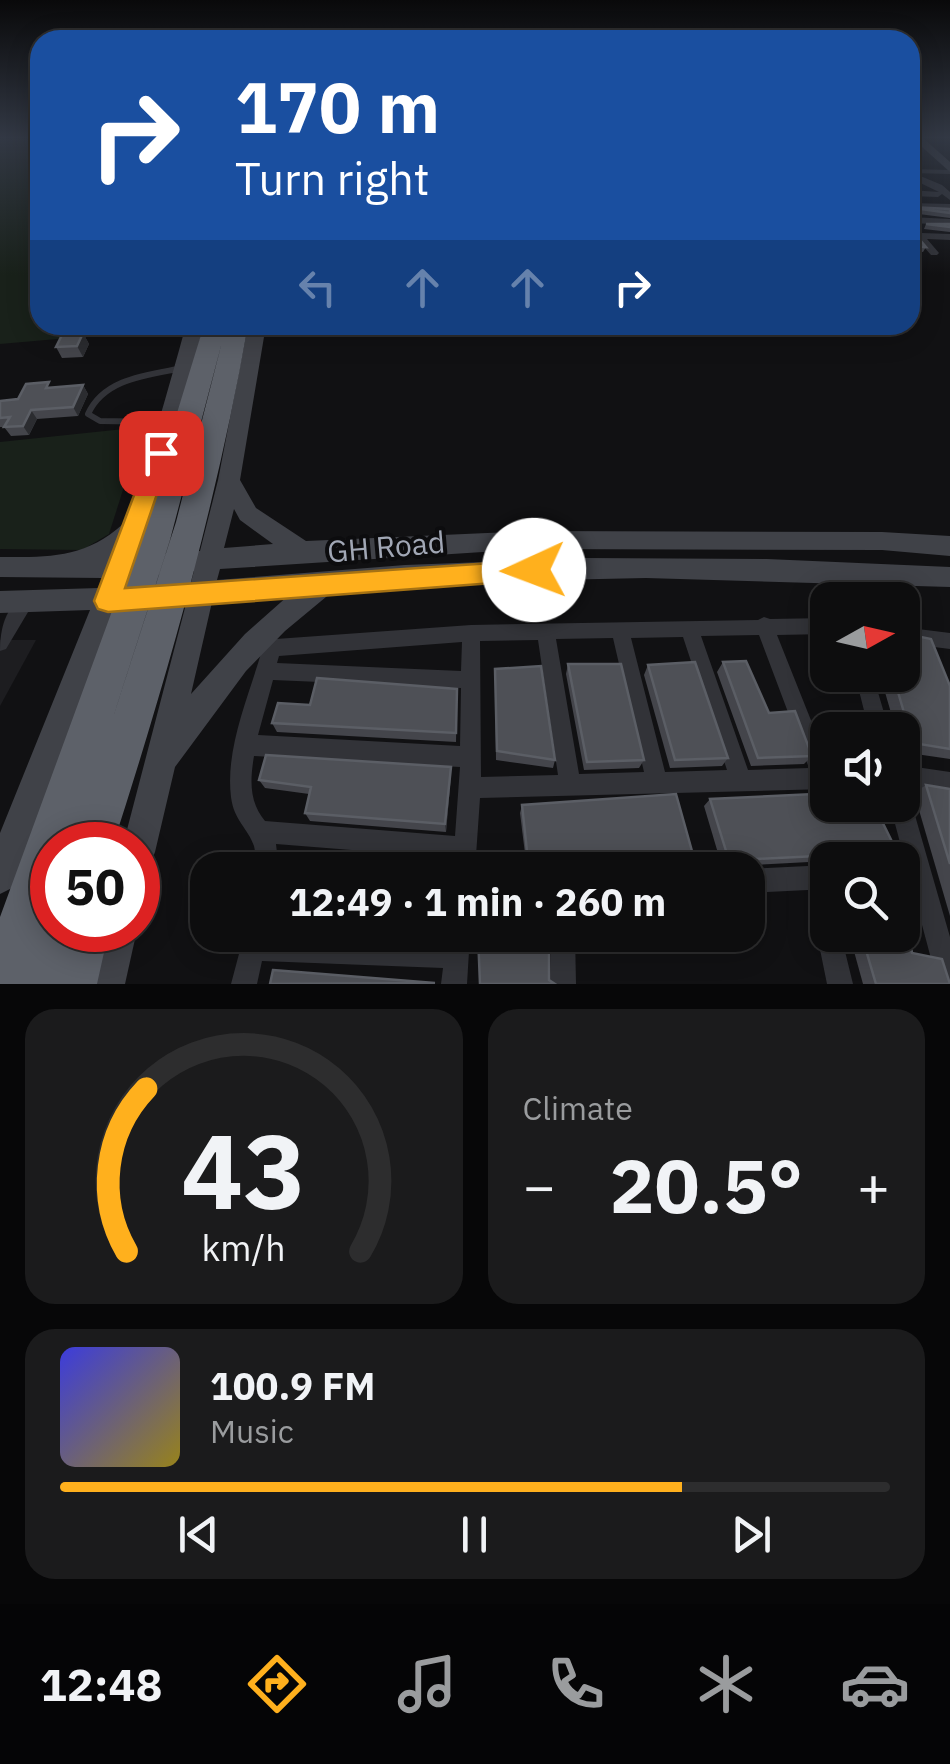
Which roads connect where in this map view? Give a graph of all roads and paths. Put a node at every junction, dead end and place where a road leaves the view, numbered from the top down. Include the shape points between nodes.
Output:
1 (927, 183) edge
2 (920, 194) edge
3 (949, 196) edge
4 (920, 206) edge
5 (950, 207) edge
6 (950, 222) edge
7 (920, 223) edge
8 (920, 236) joint
9 (950, 237) edge
10 (934, 253) dead end
11 (192, 335) edge
12 (212, 335) edge
13 (235, 335) edge
14 (255, 335) edge
15 (184, 368) junction
16 (170, 422) junction
17 (229, 480) junction
18 (135, 528) junction
19 (950, 546) edge
20 (302, 551) junction
21 (210, 560) junction
22 (0, 567) edge
23 (58, 568) junction
24 (130, 568) junction
25 (950, 576) edge
26 (326, 583) junction
27 (200, 593) junction
28 (118, 600) junction
29 (12, 602) edge
30 (764, 624) junction
31 (810, 625) edge
32 (689, 627) junction
33 (620, 630) junction
34 (546, 632) junction
35 (471, 634) junction
36 (266, 640) junction
37 (0, 643) edge
38 (267, 671) junction
39 (470, 680) junction
40 (810, 740) edge
41 (248, 745) junction
42 (470, 757) junction
43 (158, 767) junction
44 (810, 778) edge
45 (920, 779) edge
46 (741, 780) junction
47 (657, 783) junction
48 (950, 783) edge
49 (570, 785) junction
50 (470, 788) junction
51 (100, 822) edge
52 (145, 822) edge
53 (262, 832) junction
54 (268, 852) edge
55 (412, 852) edge
56 (465, 852) edge
57 (0, 876) edge
58 (810, 878) edge
59 (765, 881) edge
60 (920, 898) edge
61 (53, 952) edge
62 (79, 952) edge
63 (114, 952) edge
64 (252, 952) edge
65 (457, 952) edge
66 (563, 952) edge
67 (833, 952) edge
68 (950, 981) edge
69 (1, 984) edge
70 (42, 984) edge
71 (71, 984) edge
72 (106, 984) edge
73 (244, 984) edge
74 (454, 984) edge
75 (563, 984) edge
76 (840, 984) edge

1 - 3 street
2 - 3 street
4 - 5 street
6 - 7 street
8 - 9 street
8 - 10 street
11 - 15 street
12 - 69 highway via 160,522
13 - 51 highway via 175,575
14 - 17 street
15 - 16 street
15 - 16 lane via 113,388 96,398 88,414 100,421
16 - 18 street
17 - 20 street via 248,514
17 - 21 street
18 - 23 street
18 - 24 street
19 - 20 street, GH Road via 531,540
20 - 21 street, GH Road
21 - 24 street, GH Road
21 - 27 street
22 - 23 street, GH Road
23 - 24 street, GH Road
24 - 28 street
25 - 26 street, GH Road via 642,567
26 - 27 street, GH Road
26 - 36 street
27 - 28 street, GH Road
27 - 43 street
28 - 29 street, GH Road
28 - 57 street
29 - 37 street
30 - 31 street
30 - 32 street
30 - 40 street
32 - 33 street
32 - 46 street
33 - 34 street
33 - 47 street
34 - 35 street
34 - 49 street
35 - 36 street
35 - 39 street
36 - 38 street
36 - 43 street via 204,697
38 - 39 street
38 - 41 street
39 - 42 street
41 - 42 street
41 - 53 street via 242,802
42 - 50 street
43 - 52 street
44 - 46 street
45 - 48 street
46 - 47 street
47 - 49 street
49 - 50 street
50 - 56 street
53 - 54 street
53 - 55 street
58 - 59 street
60 - 68 street
61 - 70 highway
62 - 71 highway
63 - 72 street
64 - 73 street
65 - 74 street
66 - 75 street
67 - 76 street

